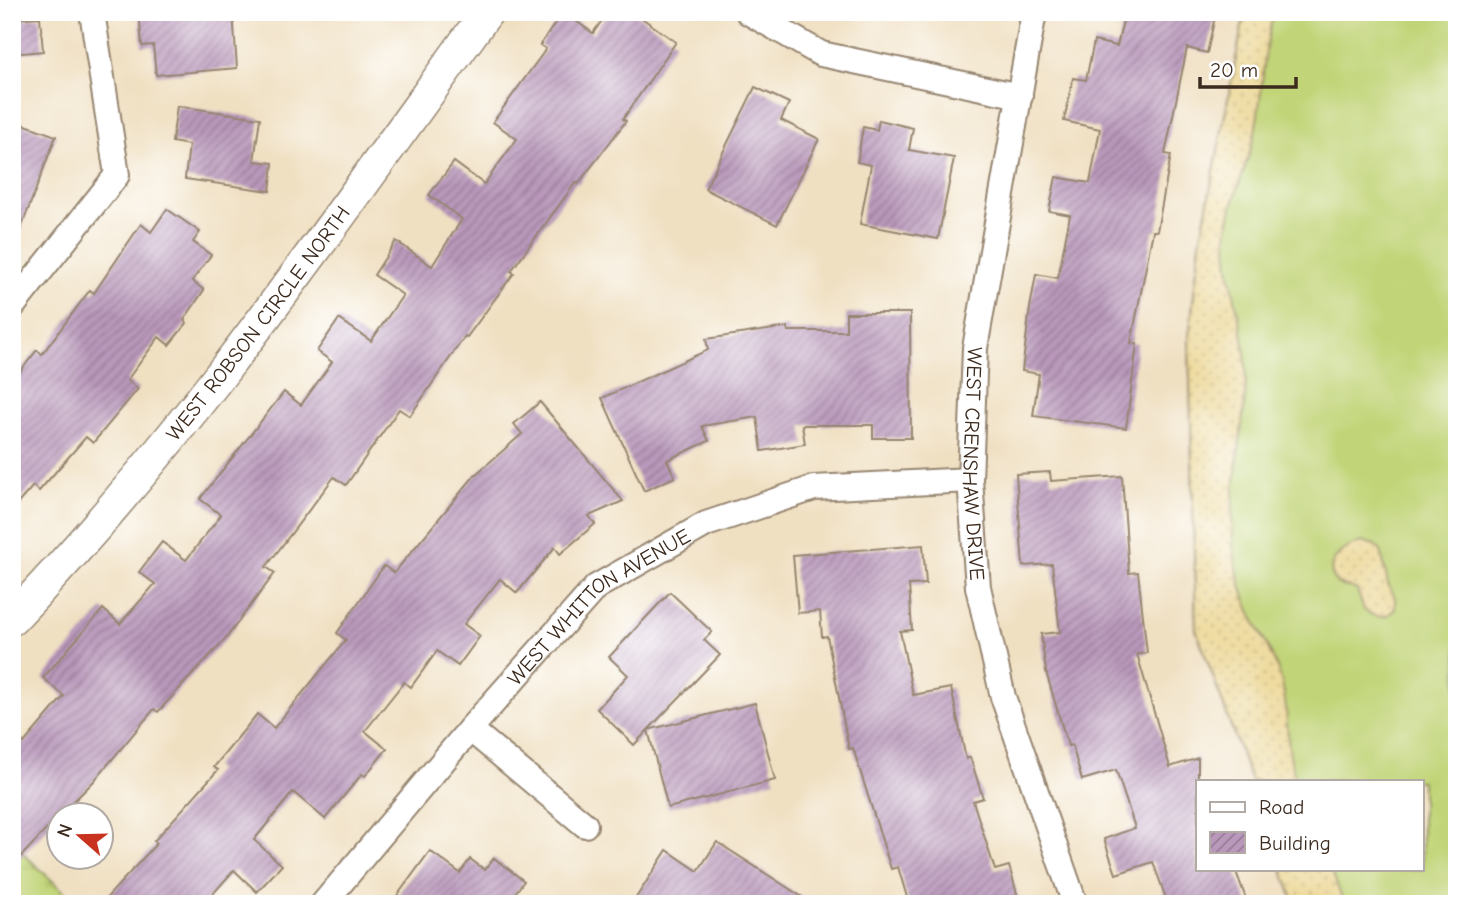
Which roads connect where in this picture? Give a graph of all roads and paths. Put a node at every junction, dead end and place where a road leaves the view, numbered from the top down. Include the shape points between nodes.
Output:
1 (92, 12) edge
2 (487, 12) edge
3 (748, 12) edge
4 (1034, 12) edge
5 (1020, 96) junction
6 (12, 307) edge
7 (970, 480) junction
8 (12, 619) edge
9 (470, 729) junction
10 (585, 825) dead end
11 (323, 904) edge
12 (1075, 904) edge

1 - 6 street via 117,175
2 - 8 street, WEST ROBSON CIRCLE NORTH via 254,332 115,505
3 - 5 street via 821,54
4 - 5 street, WEST CRENSHAW DRIVE
5 - 7 street, WEST CRENSHAW DRIVE via 975,348
7 - 9 street, WEST WHITTON AVENUE via 814,488 706,524 596,587
7 - 12 street, WEST CRENSHAW DRIVE via 978,587 1003,697
9 - 10 street
9 - 11 street, WEST WHITTON AVENUE

